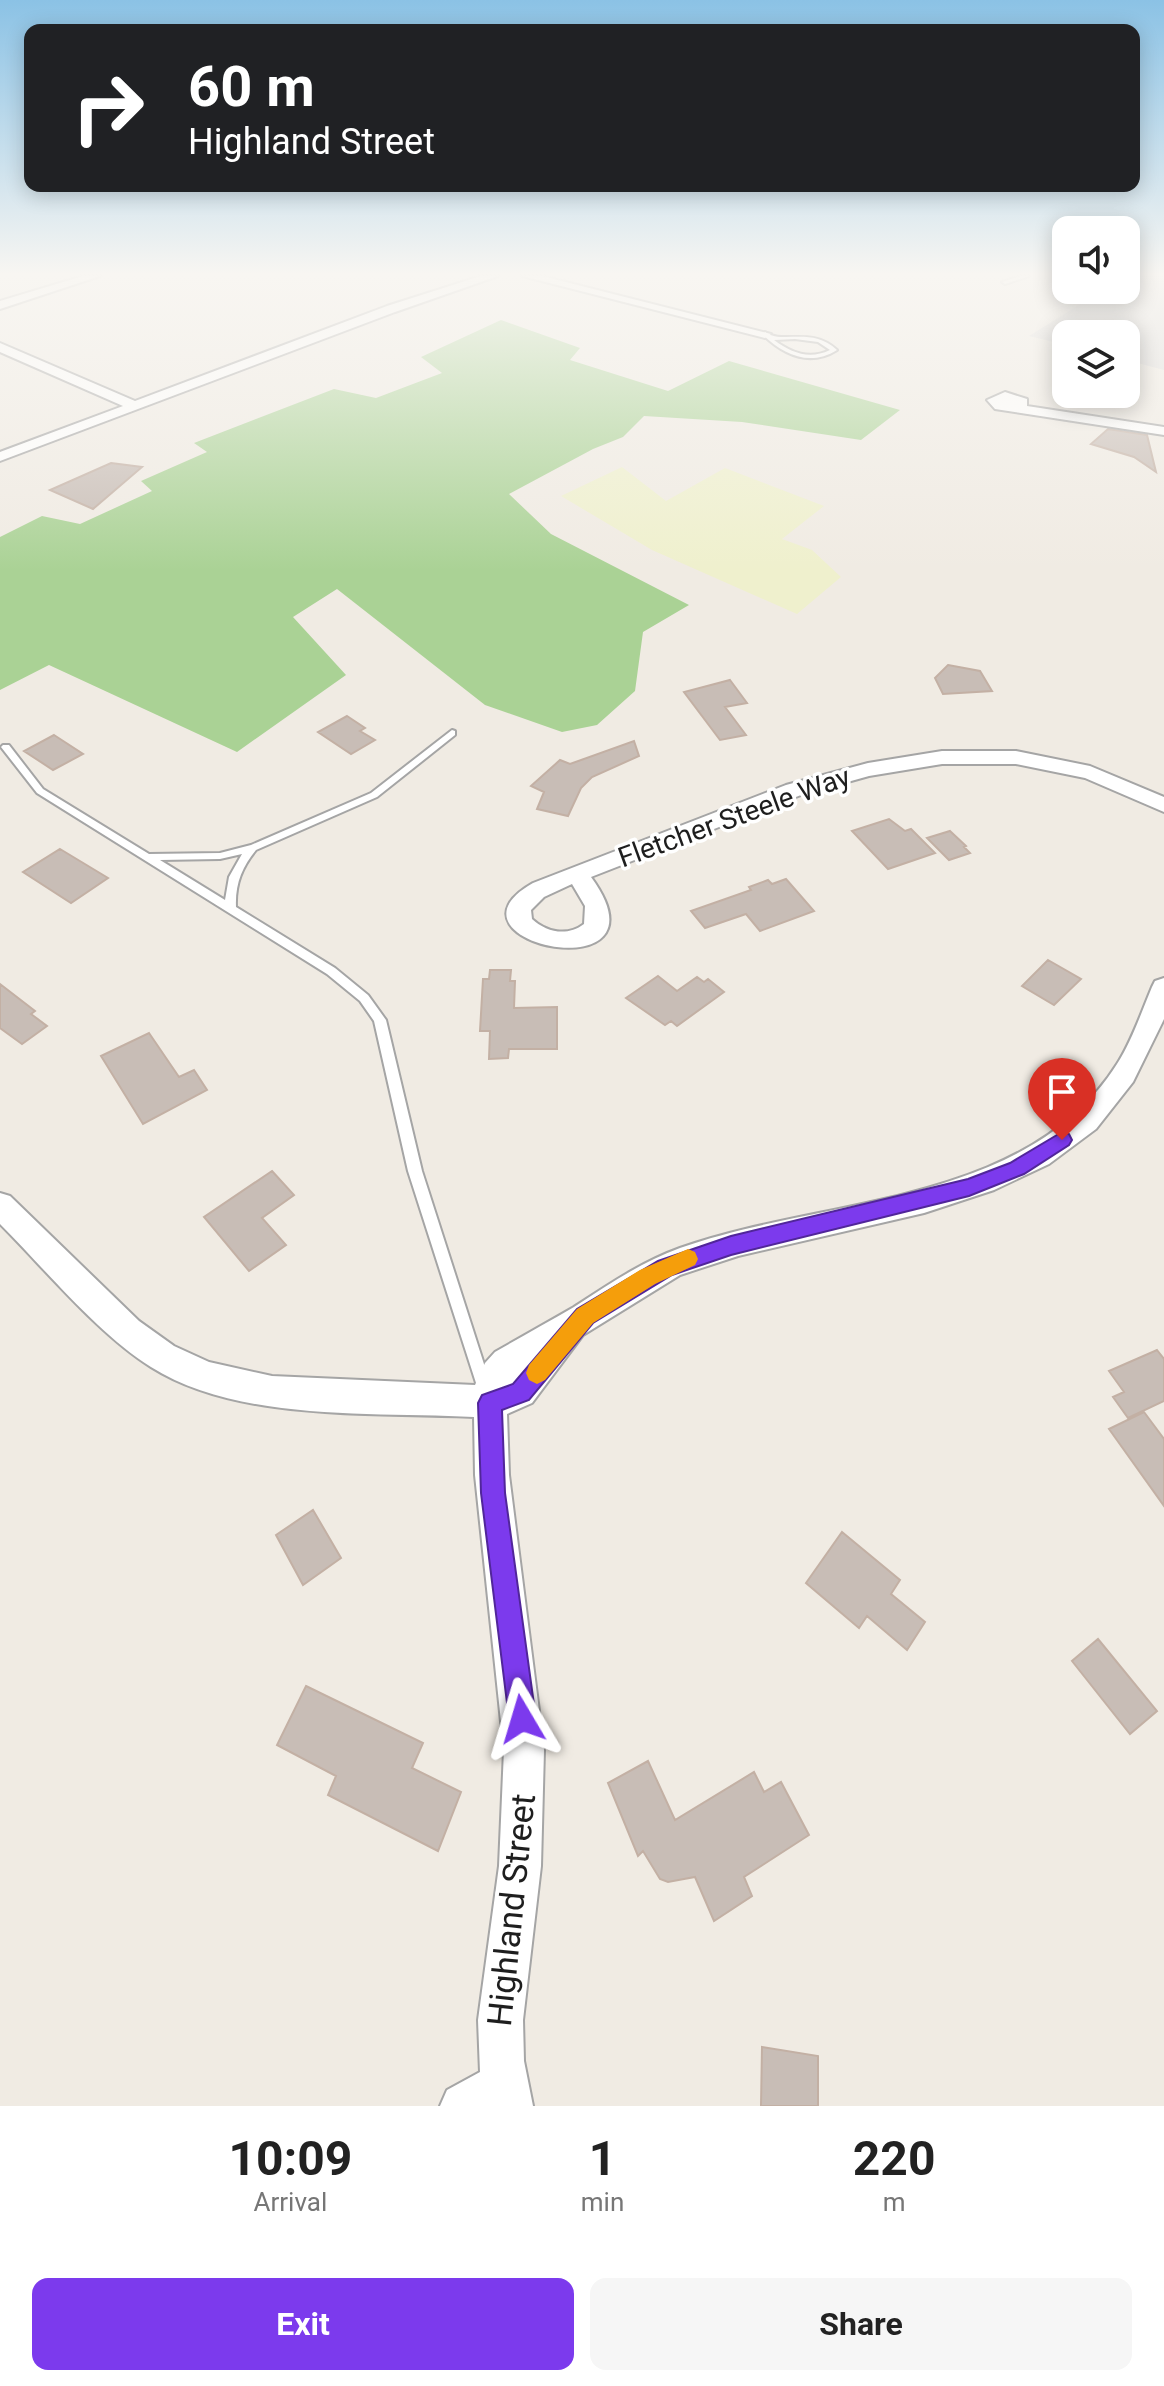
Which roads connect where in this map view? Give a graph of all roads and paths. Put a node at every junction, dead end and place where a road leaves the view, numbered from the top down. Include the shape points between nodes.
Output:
1 (62, 374) edge
2 (219, 374) edge
3 (135, 406) junction
4 (1020, 406) dead end
5 (1164, 431) edge
6 (0, 457) edge
7 (452, 733) dead end
8 (6, 747) dead end
9 (1164, 805) edge
10 (254, 847) junction
11 (145, 857) junction
12 (577, 874) junction
13 (231, 910) junction
14 (1164, 987) edge
15 (0, 1205) edge
16 (490, 1403) junction
17 (507, 2095) edge
18 (463, 2106) edge

1 - 3 street
2 - 3 street
3 - 6 street
4 - 5 street via 1071,419
7 - 10 lane via 390,786
8 - 11 lane via 40,791
9 - 12 street, Fletcher Steele Way via 1120,783 1057,762 1005,754 933,757 793,789
10 - 11 lane via 199,858
10 - 13 lane via 236,868
11 - 13 lane
12 - 12 street, Fletcher Steele Way via 597,905 593,928 577,938 545,939 525,927 521,909 529,897
13 - 16 lane via 331,971 364,998 380,1020 415,1171
14 - 16 street via 1123,1077 1090,1116 1033,1160 951,1193 684,1260 585,1316 521,1392
15 - 16 street via 128,1331 163,1357 206,1377 272,1392
16 - 17 street, Highland Street via 493,1493 525,1784 513,1933 498,2022
17 - 18 street, Highland Street

